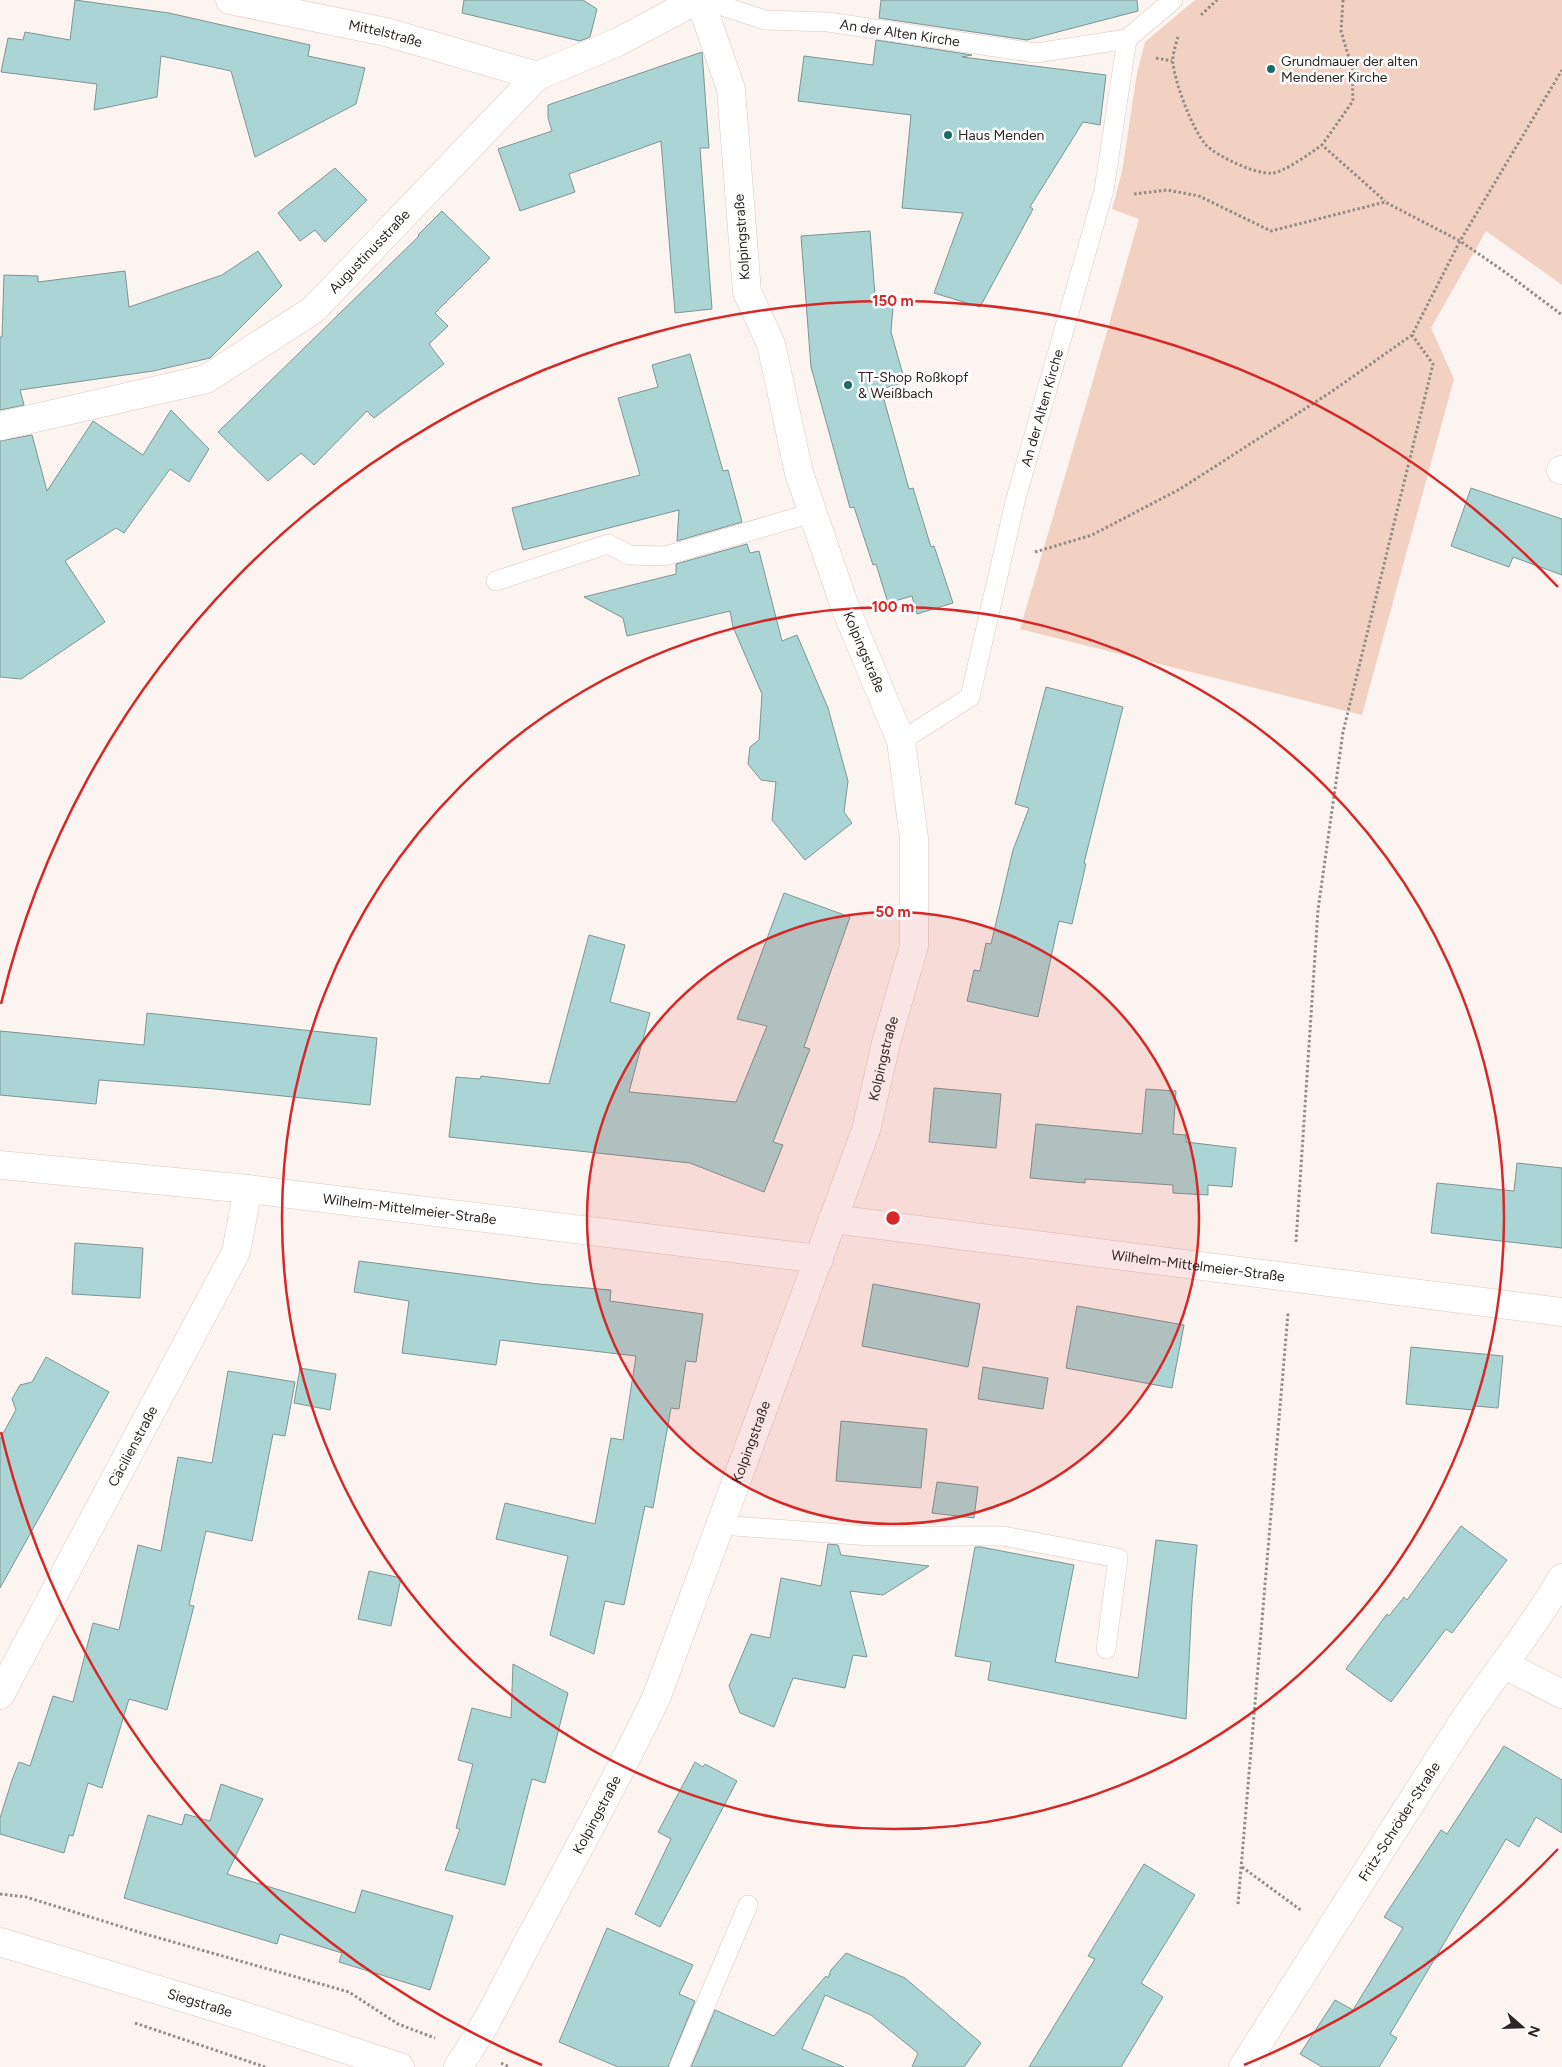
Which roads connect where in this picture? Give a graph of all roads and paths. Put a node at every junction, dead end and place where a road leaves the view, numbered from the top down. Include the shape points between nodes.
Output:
1 (230, 0) edge
2 (701, 0) edge
3 (1173, 0) edge
4 (1343, 0) edge
5 (1127, 39) junction
6 (1159, 59) dead end
7 (1562, 70) edge
8 (537, 76) junction
9 (1322, 146) junction
10 (1104, 190) junction
11 (1385, 202) junction
12 (1460, 241) junction
13 (1562, 315) edge
14 (1412, 335) junction
15 (0, 426) edge
16 (812, 513) junction
17 (1000, 563) junction
18 (496, 581) dead end
19 (902, 741) junction
20 (0, 1165) edge
21 (248, 1189) junction
22 (833, 1219) junction
23 (819, 1259) junction
24 (1292, 1278) junction
25 (1562, 1312) edge
26 (720, 1525) junction
27 (1562, 1578) edge
28 (1106, 1648) dead end
29 (1505, 1665) junction
30 (1562, 1694) edge
31 (0, 1695) edge
32 (1242, 1867) junction
33 (0, 1894) edge
34 (1238, 1904) dead end
35 (748, 1905) dead end
36 (1329, 1931) junction
37 (0, 1942) edge
38 (464, 2059) edge
39 (400, 2067) edge
40 (510, 2067) edge
41 (679, 2067) edge
42 (1243, 2067) edge

1 - 8 street, Mittelstraße via 386,32
2 - 5 lane, An der Alten Kirche via 765,20 828,22 1036,53
2 - 8 street, Augustinusstraße via 618,42
2 - 16 street, Kolpingstraße via 731,90 747,292 771,344 799,473
3 - 5 lane
4 - 9 path via 1341,32 1352,68 1353,101
5 - 10 lane, An der Alten Kirche
6 - 9 path via 1172,61 1187,110 1206,145 1241,167 1272,174
7 - 12 path
8 - 15 street, Augustinusstraße via 305,316 206,379
9 - 11 path
10 - 11 path via 1128,195 1167,190 1199,196 1271,231
10 - 17 lane, An der Alten Kirche
11 - 12 path
12 - 13 path
12 - 14 path
14 - 17 path via 1180,490 1092,535
14 - 24 path via 1433,364 1343,732 1318,910
16 - 18 lane via 665,556 629,555 608,544
16 - 19 street, Kolpingstraße via 845,607
17 - 19 lane, An der Alten Kirche via 970,697
19 - 22 street, Kolpingstraße via 914,838 914,946 886,1043 866,1130
20 - 21 street, Wilhelm-Mittelmeier-Straße
21 - 23 street, Wilhelm-Mittelmeier-Straße
21 - 31 street, Cäcilienstraße via 236,1252
22 - 23 street, Kolpingstraße
22 - 24 street, Wilhelm-Mittelmeier-Straße
23 - 26 street, Kolpingstraße
24 - 25 street, Wilhelm-Mittelmeier-Straße
24 - 32 path
26 - 28 lane via 870,1536 1003,1536 1118,1558
26 - 38 street, Kolpingstraße via 657,1696 625,1765
27 - 29 street, Fritz-Schröder-Straße
29 - 30 street
29 - 36 street, Fritz-Schröder-Straße via 1468,1715
32 - 34 path
32 - 36 path
33 - 38 path via 26,1897 349,1992 398,2024
35 - 41 lane
36 - 42 street, Fritz-Schröder-Straße
37 - 39 street, Siegstraße
38 - 40 path

